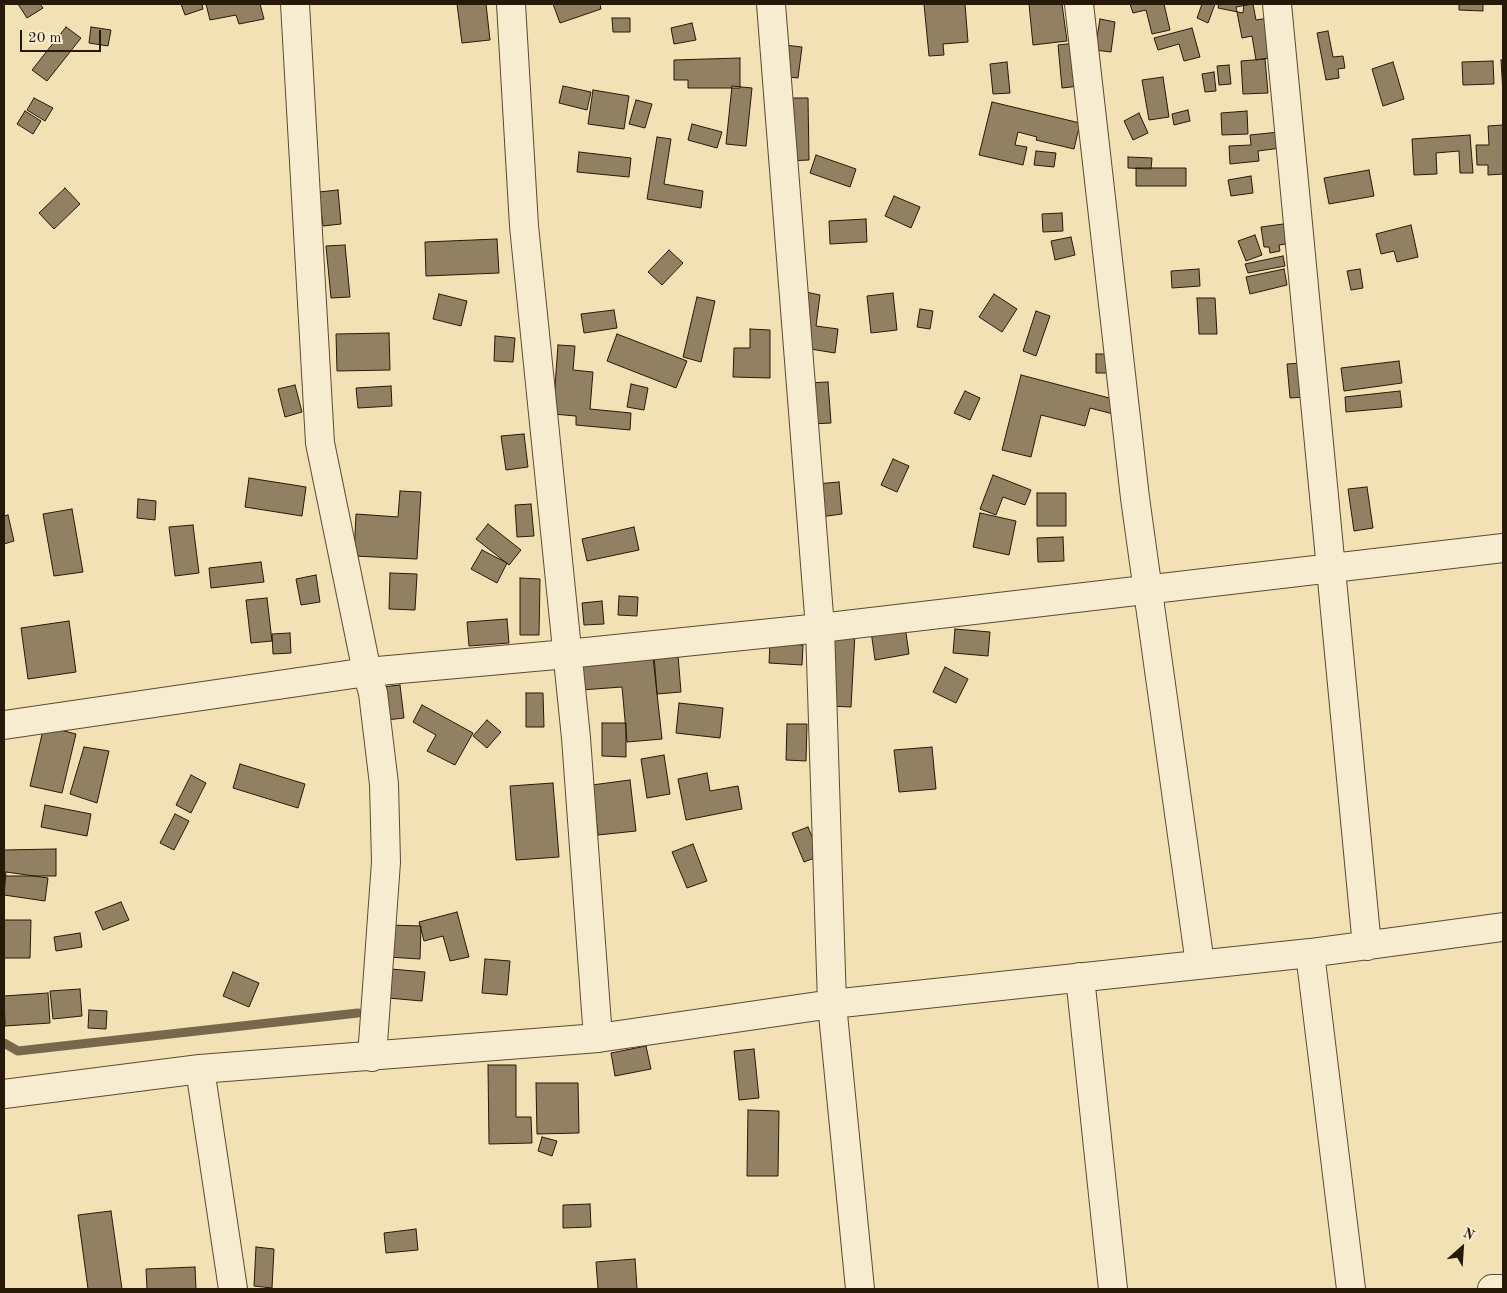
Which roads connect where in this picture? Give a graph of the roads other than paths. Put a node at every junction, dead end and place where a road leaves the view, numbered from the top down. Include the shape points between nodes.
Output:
1 (296, 4) edge
2 (511, 4) edge
3 (771, 4) edge
4 (1079, 4) edge
5 (1277, 4) edge
6 (1503, 548) edge
7 (1331, 566) junction
8 (1148, 591) junction
9 (820, 628) junction
10 (567, 654) junction
11 (366, 672) junction
12 (4, 725) edge
13 (1503, 927) edge
14 (1367, 946) junction
15 (1310, 953) junction
16 (1200, 964) junction
17 (1080, 977) junction
18 (832, 1004) junction
19 (598, 1038) junction
20 (372, 1056) junction
21 (200, 1068) junction
22 (4, 1094) edge
23 (1503, 1288) edge
24 (233, 1289) edge
25 (860, 1289) edge
26 (1113, 1289) edge
27 (1351, 1289) edge
28 (1492, 1289) edge

1 - 11 street via 320,443
2 - 10 street via 524,226
3 - 9 street
4 - 8 street
5 - 7 street
6 - 7 street
7 - 8 street
7 - 14 street
8 - 9 street
8 - 16 street
9 - 10 street
9 - 18 street
10 - 11 street
10 - 19 street
11 - 12 street
11 - 20 street via 373,693 384,784 386,862
13 - 14 street
14 - 15 street
15 - 16 street
15 - 27 street
16 - 17 street
17 - 18 street
17 - 26 street
18 - 19 street
18 - 25 street
19 - 20 street
20 - 21 street
21 - 22 street
21 - 24 street
23 - 28 street

